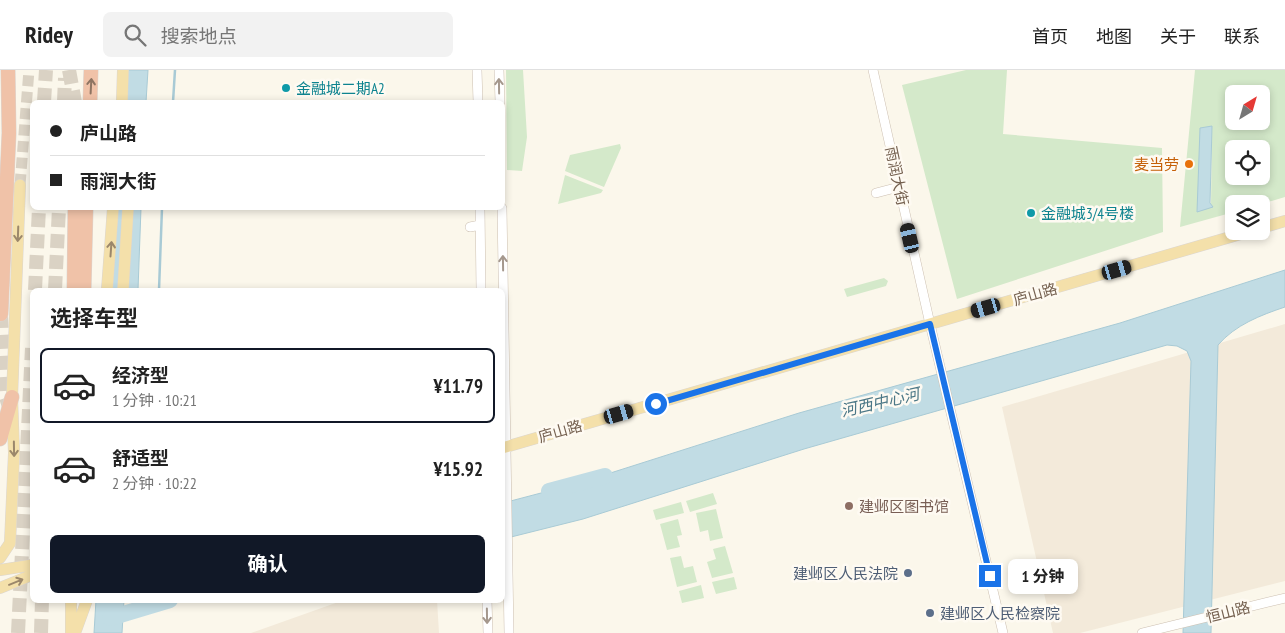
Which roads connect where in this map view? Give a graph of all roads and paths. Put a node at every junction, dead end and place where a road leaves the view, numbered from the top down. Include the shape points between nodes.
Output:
1 (8, 70) edge
2 (91, 70) edge
3 (123, 70) edge
4 (477, 70) edge
5 (499, 70) edge
6 (873, 70) edge
7 (90, 100) edge
8 (122, 100) edge
9 (478, 100) edge
10 (500, 100) edge
11 (20, 185) tunnel mouth
12 (899, 187) junction
13 (876, 193) dead end
14 (75, 210) edge
15 (86, 210) edge
16 (113, 210) edge
17 (128, 210) edge
18 (480, 210) edge
19 (502, 210) edge
20 (1285, 221) edge
21 (480, 225) junction
22 (1270, 225) edge
23 (470, 227) dead end
24 (1225, 239) edge
25 (74, 288) edge
26 (84, 288) edge
27 (107, 288) edge
28 (123, 288) edge
29 (481, 288) edge
30 (503, 288) edge
31 (1, 314) dead end
32 (930, 324) junction
33 (12, 397) junction
34 (0, 439) edge
35 (505, 447) edge
36 (0, 558) edge
37 (30, 566) edge
38 (0, 570) edge
39 (30, 576) edge
40 (0, 588) edge
41 (1285, 598) edge
42 (71, 603) edge
43 (86, 603) edge
44 (487, 603) edge
45 (71, 633) edge
46 (75, 633) edge
47 (488, 633) edge
48 (509, 633) edge
49 (1003, 633) edge
50 (1142, 633) edge

1 - 31 highway
7 -> 2 highway
3 - 8 main road
4 - 9 street
10 -> 5 street
6 - 12 street, 雨润大街
11 -> 33 main road
12 - 13 street
12 - 32 street, 雨润大街
14 - 25 highway
15 - 26 highway
27 -> 16 main road
17 - 28 main road
18 - 21 street
30 -> 19 street
20 - 22 main road
21 - 23 street
21 - 29 street
24 - 32 main road, 庐山路
32 - 35 main road, 庐山路
32 - 49 street, 雨润大街
33 - 34 highway
33 -> 36 main road via 14,453 10,543
35 - 48 street
37 - 38 main road
40 -> 39 main road
41 - 50 street, 恒山路
42 - 45 main road
43 - 46 main road
44 -> 47 street

